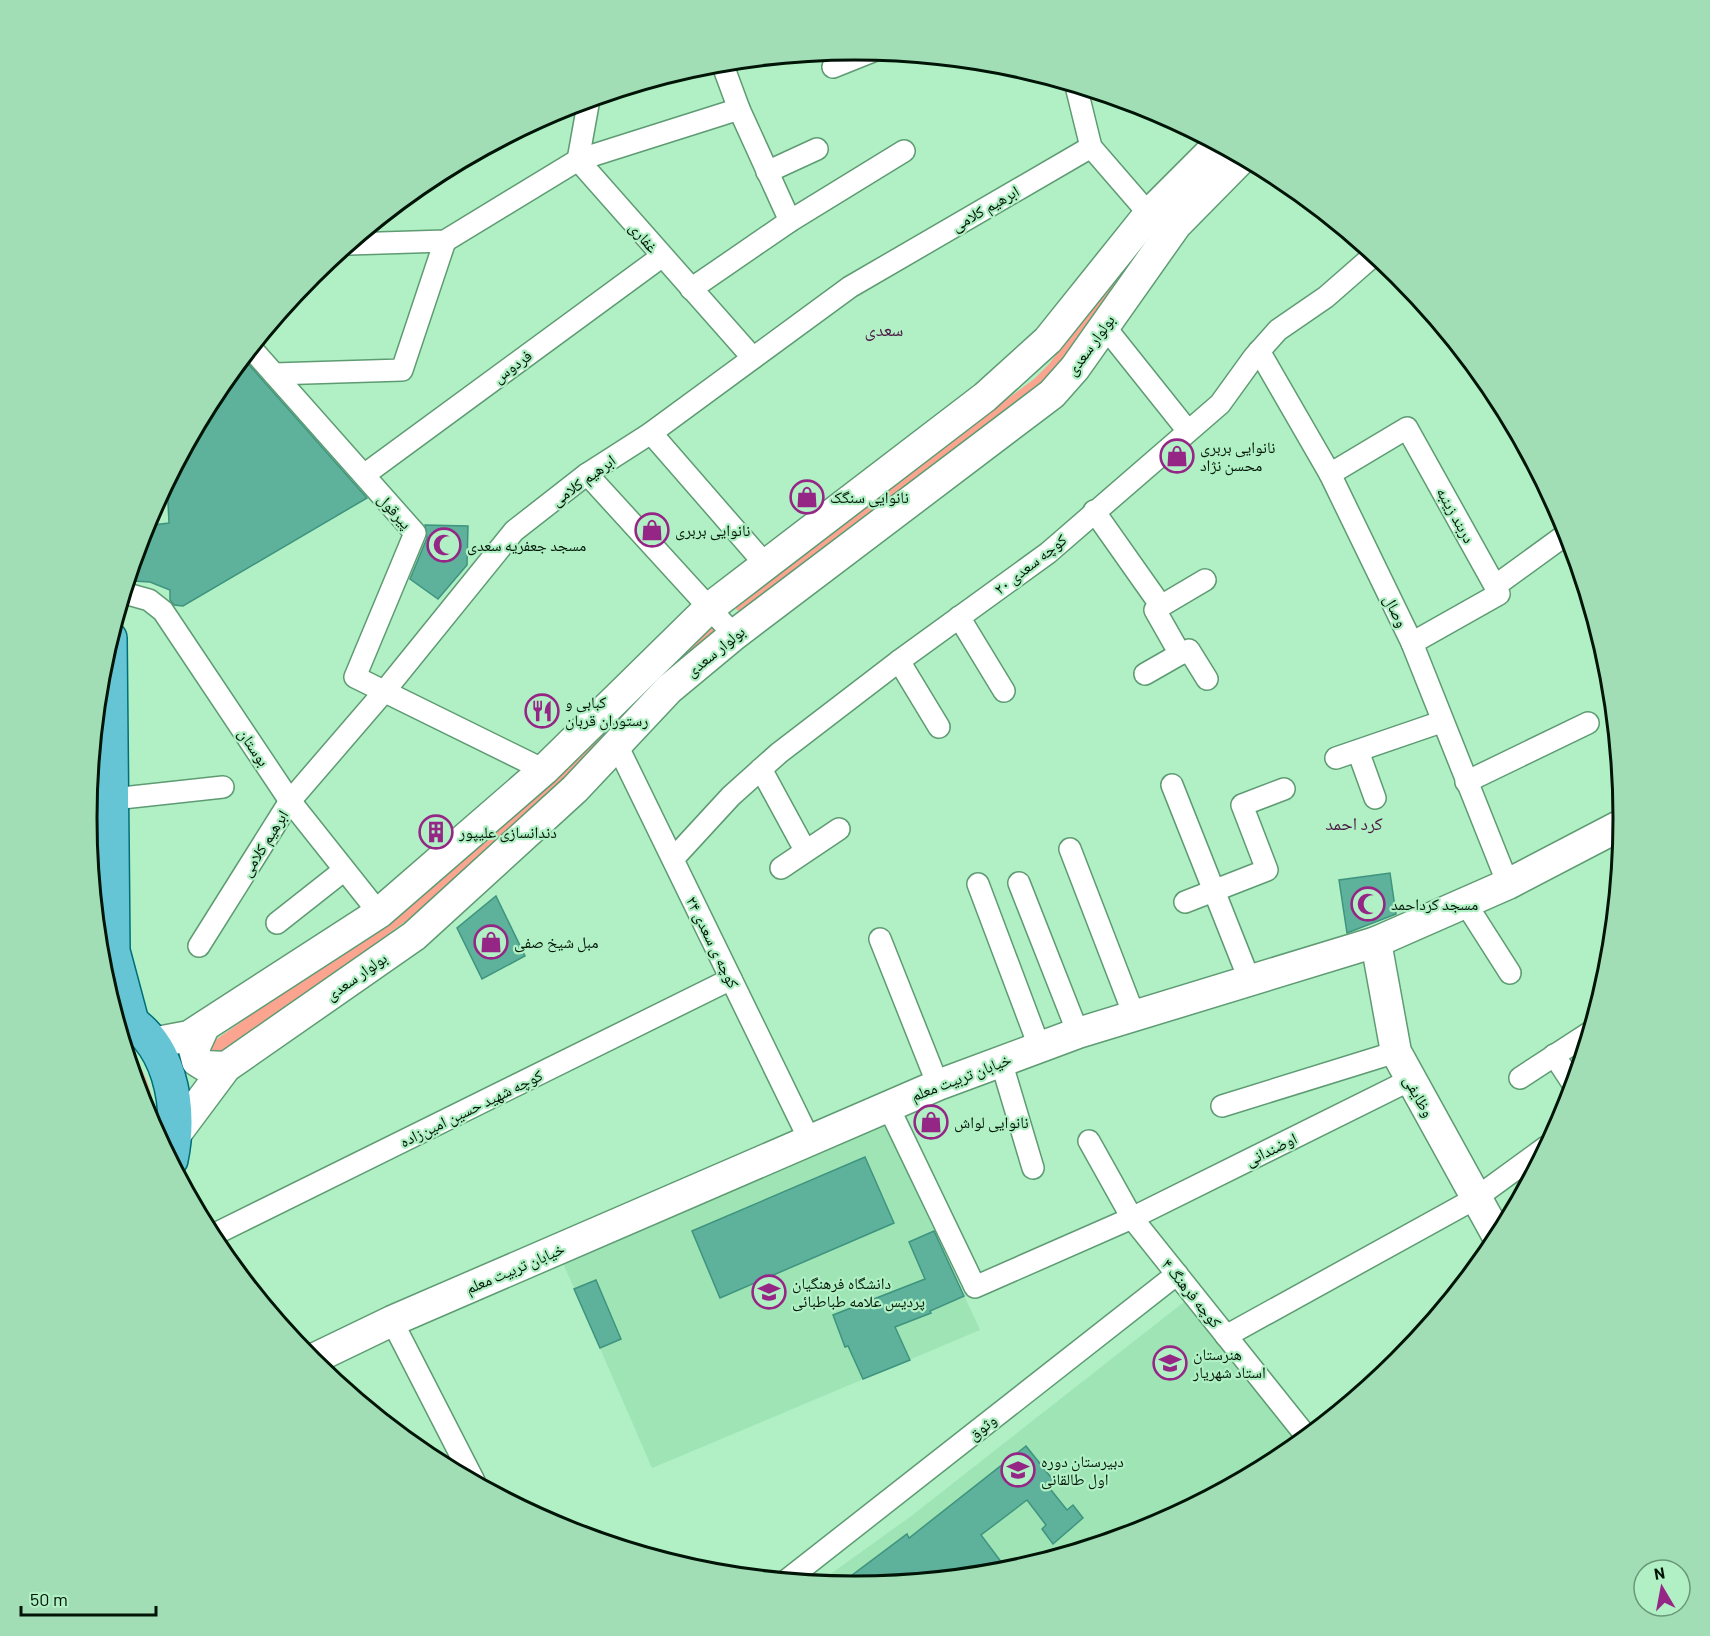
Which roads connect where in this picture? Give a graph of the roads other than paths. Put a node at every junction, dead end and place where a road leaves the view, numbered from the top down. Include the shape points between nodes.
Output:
1 (850, 60) edge
2 (833, 67) dead end
3 (725, 72) edge
4 (1078, 94) edge
5 (587, 109) edge
6 (739, 109) junction
7 (1091, 147) junction
8 (818, 149) dead end
9 (1213, 150) edge
10 (904, 151) dead end
11 (578, 160) junction
12 (1237, 164) edge
13 (767, 172) junction
14 (1149, 214) junction
15 (790, 220) junction
16 (445, 241) junction
17 (360, 244) edge
18 (661, 257) junction
19 (1368, 260) edge
20 (691, 289) junction
21 (1105, 327) junction
22 (1259, 351) junction
23 (256, 354) edge
24 (753, 358) junction
25 (274, 374) junction
26 (1188, 430) junction
27 (651, 433) junction
28 (587, 474) junction
29 (1330, 474) junction
30 (363, 475) junction
31 (1094, 512) junction
32 (1559, 539) edge
33 (765, 564) junction
34 (1205, 580) dead end
35 (1495, 586) junction
36 (131, 595) edge
37 (1161, 606) junction
38 (708, 609) junction
39 (959, 617) junction
40 (734, 635) junction
41 (1412, 643) junction
42 (1180, 654) junction
43 (898, 661) junction
44 (1145, 674) dead end
45 (1208, 679) dead end
46 (1004, 692) dead end
47 (383, 693) junction
48 (106, 702) edge
49 (1441, 722) junction
50 (1588, 723) dead end
51 (939, 727) dead end
52 (616, 743) junction
53 (1358, 751) junction
54 (1336, 758) dead end
55 (762, 769) junction
56 (544, 770) junction
57 (1466, 782) junction
58 (1172, 785) dead end
59 (223, 787) dead end
60 (1284, 789) dead end
61 (1375, 798) dead end
62 (290, 801) junction
63 (100, 804) edge
64 (839, 829) dead end
65 (1613, 829) edge
66 (1071, 849) dead end
67 (805, 850) junction
68 (673, 859) junction
69 (781, 868) dead end
70 (343, 871) junction
71 (1019, 883) dead end
72 (978, 884) dead end
73 (1508, 884) junction
74 (1214, 891) junction
75 (1185, 902) dead end
76 (1466, 904) junction
77 (379, 913) junction
78 (277, 923) dead end
79 (106, 933) edge
80 (880, 939) dead end
81 (1376, 942) junction
82 (200, 946) dead end
83 (1510, 973) dead end
84 (114, 977) edge
85 (731, 979) junction
86 (1249, 979) junction
87 (1134, 1015) junction
88 (133, 1026) edge
89 (204, 1027) junction
90 (1078, 1033) junction
91 (1580, 1039) edge
92 (1039, 1046) junction
93 (1396, 1052) junction
94 (1554, 1055) junction
95 (1001, 1061) junction
96 (226, 1067) junction
97 (1568, 1076) edge
98 (1520, 1078) dead end
99 (1410, 1080) junction
100 (938, 1085) junction
101 (888, 1106) junction
102 (1222, 1106) dead end
103 (810, 1141) junction
104 (1089, 1141) dead end
105 (174, 1147) edge
106 (1533, 1156) edge
107 (1033, 1168) dead end
108 (1476, 1198) junction
109 (1132, 1218) junction
110 (1492, 1227) edge
111 (221, 1232) edge
112 (1177, 1274) junction
113 (392, 1321) junction
114 (1226, 1336) junction
115 (321, 1355) edge
116 (1301, 1430) edge
117 (468, 1469) edge
118 (796, 1573) edge

1 - 2 street
3 - 6 street
4 - 7 street
5 - 11 street
6 - 11 street
6 - 13 street
7 - 14 street
7 - 24 street, ابرهیم کلامی via 850,287
8 - 13 street
9 - 14 main road, بولوار سعدی
10 - 15 street
11 - 16 street
11 - 18 street, غفاری
12 - 21 main road, بولوار سعدی via 1176,225
13 - 15 street
14 - 33 main road, بولوار سعدی via 1048,340 993,390
15 - 20 street
16 - 17 street
16 - 25 street via 402,370
18 - 20 street, غفاری
18 - 30 street, فردوس
19 - 22 street, کوچه سعدی ۲۰ via 1326,297 1278,330
20 - 24 street, غفاری
21 - 26 street
21 - 40 main road, بولوار سعدی via 1052,394
22 - 26 street, کوچه سعدی ۲۰ via 1220,404
22 - 29 street, وصال
23 - 25 street, پیرقول
24 - 27 street, ابرهیم کلامی
25 - 30 street, پیرقول
26 - 31 street, کوچه سعدی ۲۰
27 - 28 street, ابرهیم کلامی
27 - 33 street
28 - 38 street
28 - 47 street, ابرهیم کلامی via 514,531
29 - 35 street, دربند زینبه via 1407,428
29 - 41 street, وصال
30 - 47 street, پیرقول via 415,533 355,677
31 - 37 street
31 - 39 street, کوچه سعدی ۲۰ via 1048,553
32 - 35 street
33 - 38 main road, بولوار سعدی
34 - 37 street
35 - 41 street via 1499,594
36 - 62 street, بوستان via 149,600 164,611
37 - 42 street via 1155,610
38 - 40 street
38 - 56 main road, بولوار سعدی
39 - 43 street, کوچه سعدی ۲۰
39 - 46 street
40 - 52 main road, بولوار سعدی via 669,689
41 - 49 street, وصال
42 - 44 street
42 - 45 street via 1189,650
43 - 51 street
43 - 55 street, کوچه سعدی ۲۰
47 - 56 street
47 - 62 street, ابرهیم کلامی
48 - 63 main road
49 - 53 street
49 - 57 street, وصال
50 - 57 street
52 - 68 street, کوچه ی سعدی ۲۴
52 - 96 main road, بولوار سعدی via 575,789 414,936
53 - 54 street
53 - 61 street
55 - 67 street
55 - 68 street, کوچه سعدی ۲۰ via 731,796
56 - 77 main road, بولوار سعدی
57 - 73 street, وصال
58 - 74 street
59 - 63 street
60 - 74 street via 1242,805 1267,870
62 - 70 street, بوستان
62 - 82 street, ابرهیم کلامی
63 - 79 main road
64 - 67 street
65 - 73 main road, خیابان تربیت معلم
66 - 87 street
67 - 69 street
68 - 85 street, کوچه ی سعدی ۲۴
70 - 77 street, بوستان
70 - 78 street
71 - 90 street
72 - 92 street
73 - 76 main road, خیابان تربیت معلم
74 - 75 street
74 - 86 street
76 - 81 main road, خیابان تربیت معلم
76 - 83 street
77 - 89 main road, بولوار سعدی
80 - 100 street
81 - 86 main road, خیابان تربیت معلم
81 - 93 main road, وظایفی
84 - 88 main road
85 - 103 street, کوچه ی سعدی ۲۴
85 - 111 street, کوچه شهید حسین امین‌زاده
86 - 87 main road, خیابان تربیت معلم
87 - 90 main road, خیابان تربیت معلم
88 - 89 main road, بولوار سعدی via 189,1036
88 - 105 main road via 172,1087
89 - 96 main road via 194,1049 197,1061 206,1066
90 - 92 main road, خیابان تربیت معلم
91 - 94 street
92 - 95 main road, خیابان تربیت معلم
93 - 99 main road, وظایفی
93 - 102 street
94 - 97 street
94 - 98 street
95 - 100 main road, خیابان تربیت معلم
95 - 107 street
96 - 105 main road, بولوار سعدی
99 - 108 main road, وظایفی
99 - 109 street, اوضندانی
100 - 101 main road, خیابان تربیت معلم
101 - 103 main road, خیابان تربیت معلم
101 - 109 street, اوضندانی via 975,1287
103 - 113 main road, خیابان تربیت معلم
104 - 109 street, کوچه فرهنگ ۴
106 - 108 street
108 - 110 main road, وظایفی
108 - 114 street
109 - 112 street, کوچه فرهنگ ۴
112 - 114 street, کوچه فرهنگ ۴
112 - 118 street, وثوق
113 - 115 main road, خیابان تربیت معلم
113 - 117 street
114 - 116 street, کوچه فرهنگ ۴

